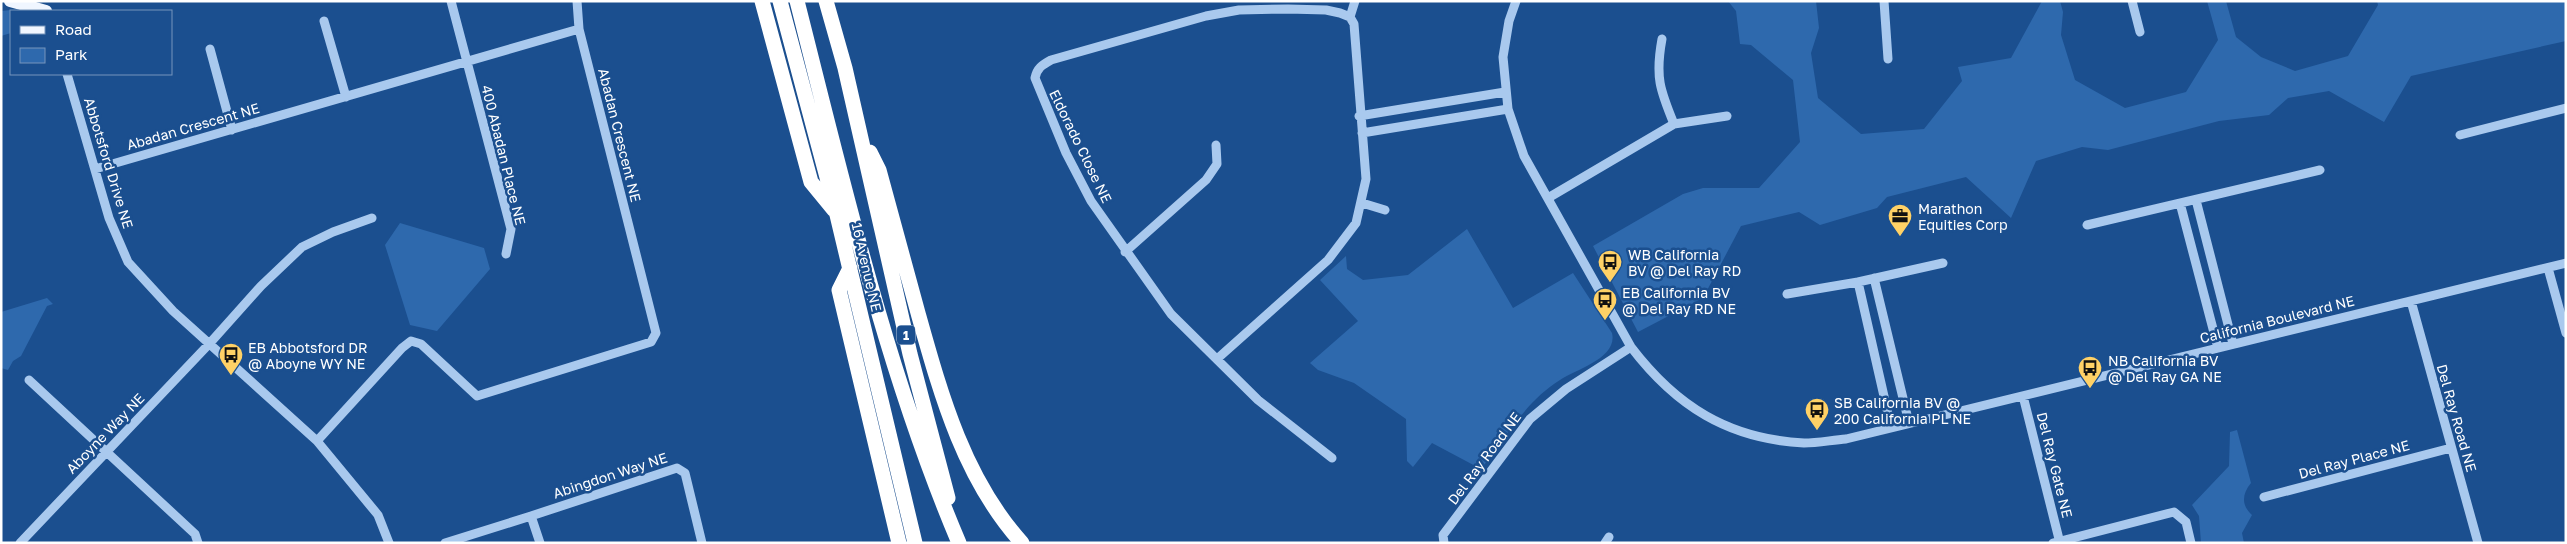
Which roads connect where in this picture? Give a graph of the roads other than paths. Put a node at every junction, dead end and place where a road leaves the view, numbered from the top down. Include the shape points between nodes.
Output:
1 (10, 1) edge
2 (451, 1) edge
3 (577, 1) edge
4 (762, 1) edge
5 (780, 1) edge
6 (797, 1) edge
7 (826, 1) edge
8 (1355, 1) edge
9 (1516, 1) edge
10 (1884, 1) edge
11 (2132, 1) edge
12 (44, 10) edge
13 (1350, 18) junction
14 (324, 21) dead end
15 (579, 29) junction
16 (2140, 32) dead end
17 (1662, 39) dead end
18 (210, 49) dead end
19 (1888, 59) dead end
20 (466, 62) junction
21 (67, 75) edge
22 (1505, 92) junction
23 (346, 97) junction
24 (2566, 108) edge
25 (1508, 109) junction
26 (1360, 116) junction
27 (1727, 116) dead end
28 (1674, 124) junction
29 (858, 126) junction
30 (232, 130) junction
31 (1362, 133) junction
32 (2460, 135) dead end
33 (1216, 145) dead end
34 (95, 169) junction
35 (2320, 170) dead end
36 (1548, 198) junction
37 (2196, 200) junction
38 (1362, 203) junction
39 (2180, 204) junction
40 (1385, 210) dead end
41 (837, 215) junction
42 (372, 218) dead end
43 (2087, 225) dead end
44 (1125, 252) junction
45 (506, 254) dead end
46 (1943, 263) dead end
47 (2566, 263) edge
48 (850, 268) junction
49 (2548, 268) junction
50 (1874, 278) junction
51 (1858, 282) junction
52 (1787, 294) dead end
53 (2411, 301) junction
54 (2566, 333) edge
55 (210, 343) junction
56 (2233, 344) junction
57 (1631, 347) junction
58 (2218, 348) junction
59 (1216, 359) junction
60 (28, 380) dead end
61 (2023, 396) junction
62 (1909, 423) junction
63 (1891, 427) junction
64 (317, 441) junction
65 (2451, 448) junction
66 (106, 452) junction
67 (1332, 458) dead end
68 (2264, 498) dead end
69 (531, 516) junction
70 (2057, 542) edge
71 (20, 543) edge
72 (198, 543) edge
73 (389, 543) edge
74 (445, 543) edge
75 (540, 543) edge
76 (702, 543) edge
77 (899, 543) edge
78 (915, 543) edge
79 (960, 543) edge
80 (1022, 543) edge
81 (1444, 543) edge
82 (2191, 543) edge
83 (2478, 543) edge

1 - 12 main road
2 - 20 street, 400 Abadan Place NE
3 - 15 street
4 - 41 highway via 811,182
5 - 41 highway, 16 Avenue NE
6 - 79 highway via 879,310 931,478
7 - 29 highway, 16 Avenue NE / 1
8 - 13 street
9 - 22 street, California Boulevard NE via 1503,57
10 - 19 street
11 - 16 street
13 - 26 street via 1356,31
13 - 44 street, Eldorado Close NE via 1326,10 1239,10 1206,16 1041,65 1036,71 1036,84 1056,129 1091,201
14 - 23 street
15 - 20 street, Abadan Crescent NE
15 - 64 street, Abadan Crescent NE via 656,333 651,342 477,396 421,344 411,341
17 - 28 street via 1657,66 1659,82
18 - 30 street
20 - 23 street, Abadan Crescent NE
20 - 45 street, 400 Abadan Place NE via 511,229
21 - 34 street, Abbotsford Drive NE
22 - 25 street, California Boulevard NE
22 - 26 street
23 - 30 street, Abadan Crescent NE
24 - 32 street
25 - 31 street
25 - 36 street, California Boulevard NE via 1524,156
26 - 31 street
27 - 28 street
28 - 36 street
29 - 79 highway, 16 Avenue NE / 1 via 910,354
29 - 80 highway via 879,170 922,328 957,440 981,486
30 - 34 street, Abadan Crescent NE
31 - 38 street via 1366,179
33 - 44 street via 1217,164 1206,180
34 - 55 street, Abbotsford Drive NE via 109,218 128,262 173,311
35 - 37 street
36 - 57 street, California Boulevard NE
37 - 39 street
37 - 56 street
38 - 40 street
38 - 59 street via 1356,223 1328,260
39 - 43 street
39 - 58 street
41 - 48 highway, 16 Avenue NE
42 - 55 street, Aboyne Way NE via 302,247 261,286
44 - 59 street, Eldorado Close NE via 1171,314
46 - 50 street
47 - 49 street, California Boulevard NE
48 - 77 highway via 839,290
48 - 78 highway, 16 Avenue NE
49 - 53 street, California Boulevard NE
49 - 54 street
50 - 51 street
50 - 62 street
51 - 52 street
51 - 63 street
53 - 56 street, California Boulevard NE
53 - 65 street, Del Ray Road NE
55 - 64 street, Abbotsford Drive NE
55 - 66 street, Aboyne Way NE
56 - 58 street, California Boulevard NE
57 - 63 street, California Boulevard NE via 1652,375 1685,403 1719,424 1750,435 1806,443 1846,439
57 - 81 street, Del Ray Road NE via 1566,389 1530,419 1443,535
58 - 61 street, California Boulevard NE
59 - 67 street, Eldorado Close NE via 1258,400
60 - 66 street
61 - 62 street, California Boulevard NE
61 - 70 street, Del Ray Gate NE
62 - 63 street, California Boulevard NE
64 - 73 street, Abbotsford Drive NE via 378,515
65 - 68 street, Del Ray Place NE
65 - 83 street, Del Ray Road NE
66 - 71 street, Aboyne Way NE
66 - 72 street via 195,534
69 - 74 street
69 - 75 street
69 - 76 street, Abingdon Way NE via 677,468 685,474
70 - 82 street via 2174,512 2186,522

